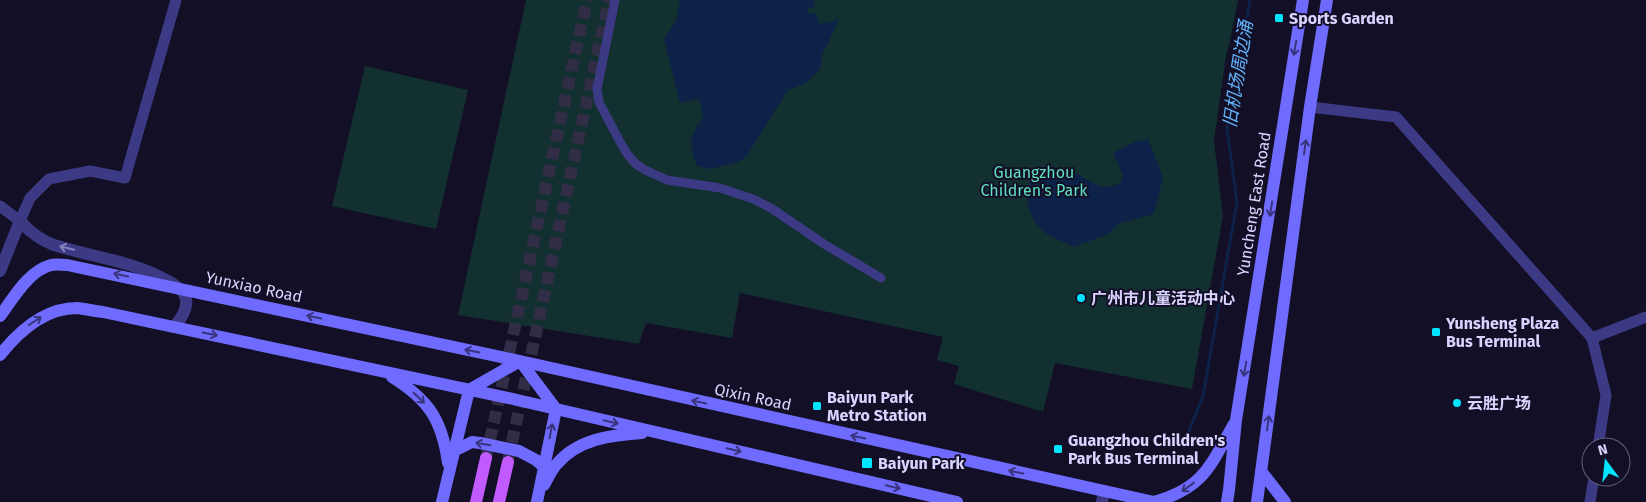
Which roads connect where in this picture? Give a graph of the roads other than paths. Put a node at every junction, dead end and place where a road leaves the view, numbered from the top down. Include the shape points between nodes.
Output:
1 (176, 0) edge
2 (615, 0) edge
3 (1303, 0) edge
4 (1327, 0) edge
5 (1310, 107) junction
6 (0, 206) edge
7 (20, 221) junction
8 (0, 271) edge
9 (881, 278) dead end
10 (179, 287) junction
11 (0, 316) edge
12 (1646, 317) edge
13 (174, 327) junction
14 (1592, 338) junction
15 (0, 355) edge
16 (520, 361) junction
17 (361, 368) junction
18 (470, 390) junction
19 (556, 409) junction
20 (1236, 420) junction
21 (653, 432) junction
22 (1600, 437) edge
23 (454, 451) junction
24 (486, 458) tunnel mouth
25 (508, 462) tunnel mouth
26 (544, 467) junction
27 (450, 470) junction
28 (1261, 471) junction
29 (1592, 487) edge
30 (1103, 497) edge
31 (537, 499) edge
32 (442, 502) edge
33 (476, 502) edge
34 (499, 502) edge
35 (957, 502) edge
36 (1154, 502) edge
37 (1227, 502) edge
38 (1257, 502) edge
39 (1285, 502) edge
40 (1590, 502) edge

1 - 7 street via 125,178 90,171 49,179 30,198
2 - 9 street via 597,89 609,123 636,164 667,180 720,188 753,199
3 -> 20 main road, Yuncheng East Road
4 - 5 main road
5 - 14 street via 1396,117
28 -> 5 main road
6 - 7 street
7 - 8 street
10 -> 7 street via 137,267 38,238
10 -> 11 main road, Yunxiao Road via 67,264 51,265 39,270
10 - 13 street via 184,294 185,312
16 -> 10 main road, Yunxiao Road
12 - 14 street
15 -> 13 main road via 24,328 57,311 76,308
13 -> 17 main road
14 - 22 street via 1606,395
16 - 18 main road
16 - 19 main road
30 -> 16 main road, Qixin Road
17 - 18 main road
17 -> 27 main road via 388,374 426,404 442,430
18 - 19 main road
18 - 23 main road
19 -> 21 main road
26 -> 19 main road
20 -> 36 main road via 1208,470 1183,492
20 - 37 main road, Yuncheng East Road
21 - 31 main road via 614,435 574,449 556,465
21 -> 35 main road
26 -> 23 main road via 518,451 480,442 472,442
23 - 27 main road
24 - 33 main road
25 - 34 main road
26 - 31 main road
27 - 32 main road
28 - 38 main road
28 - 39 main road
29 - 40 street
30 - 36 main road, Qixin Road

